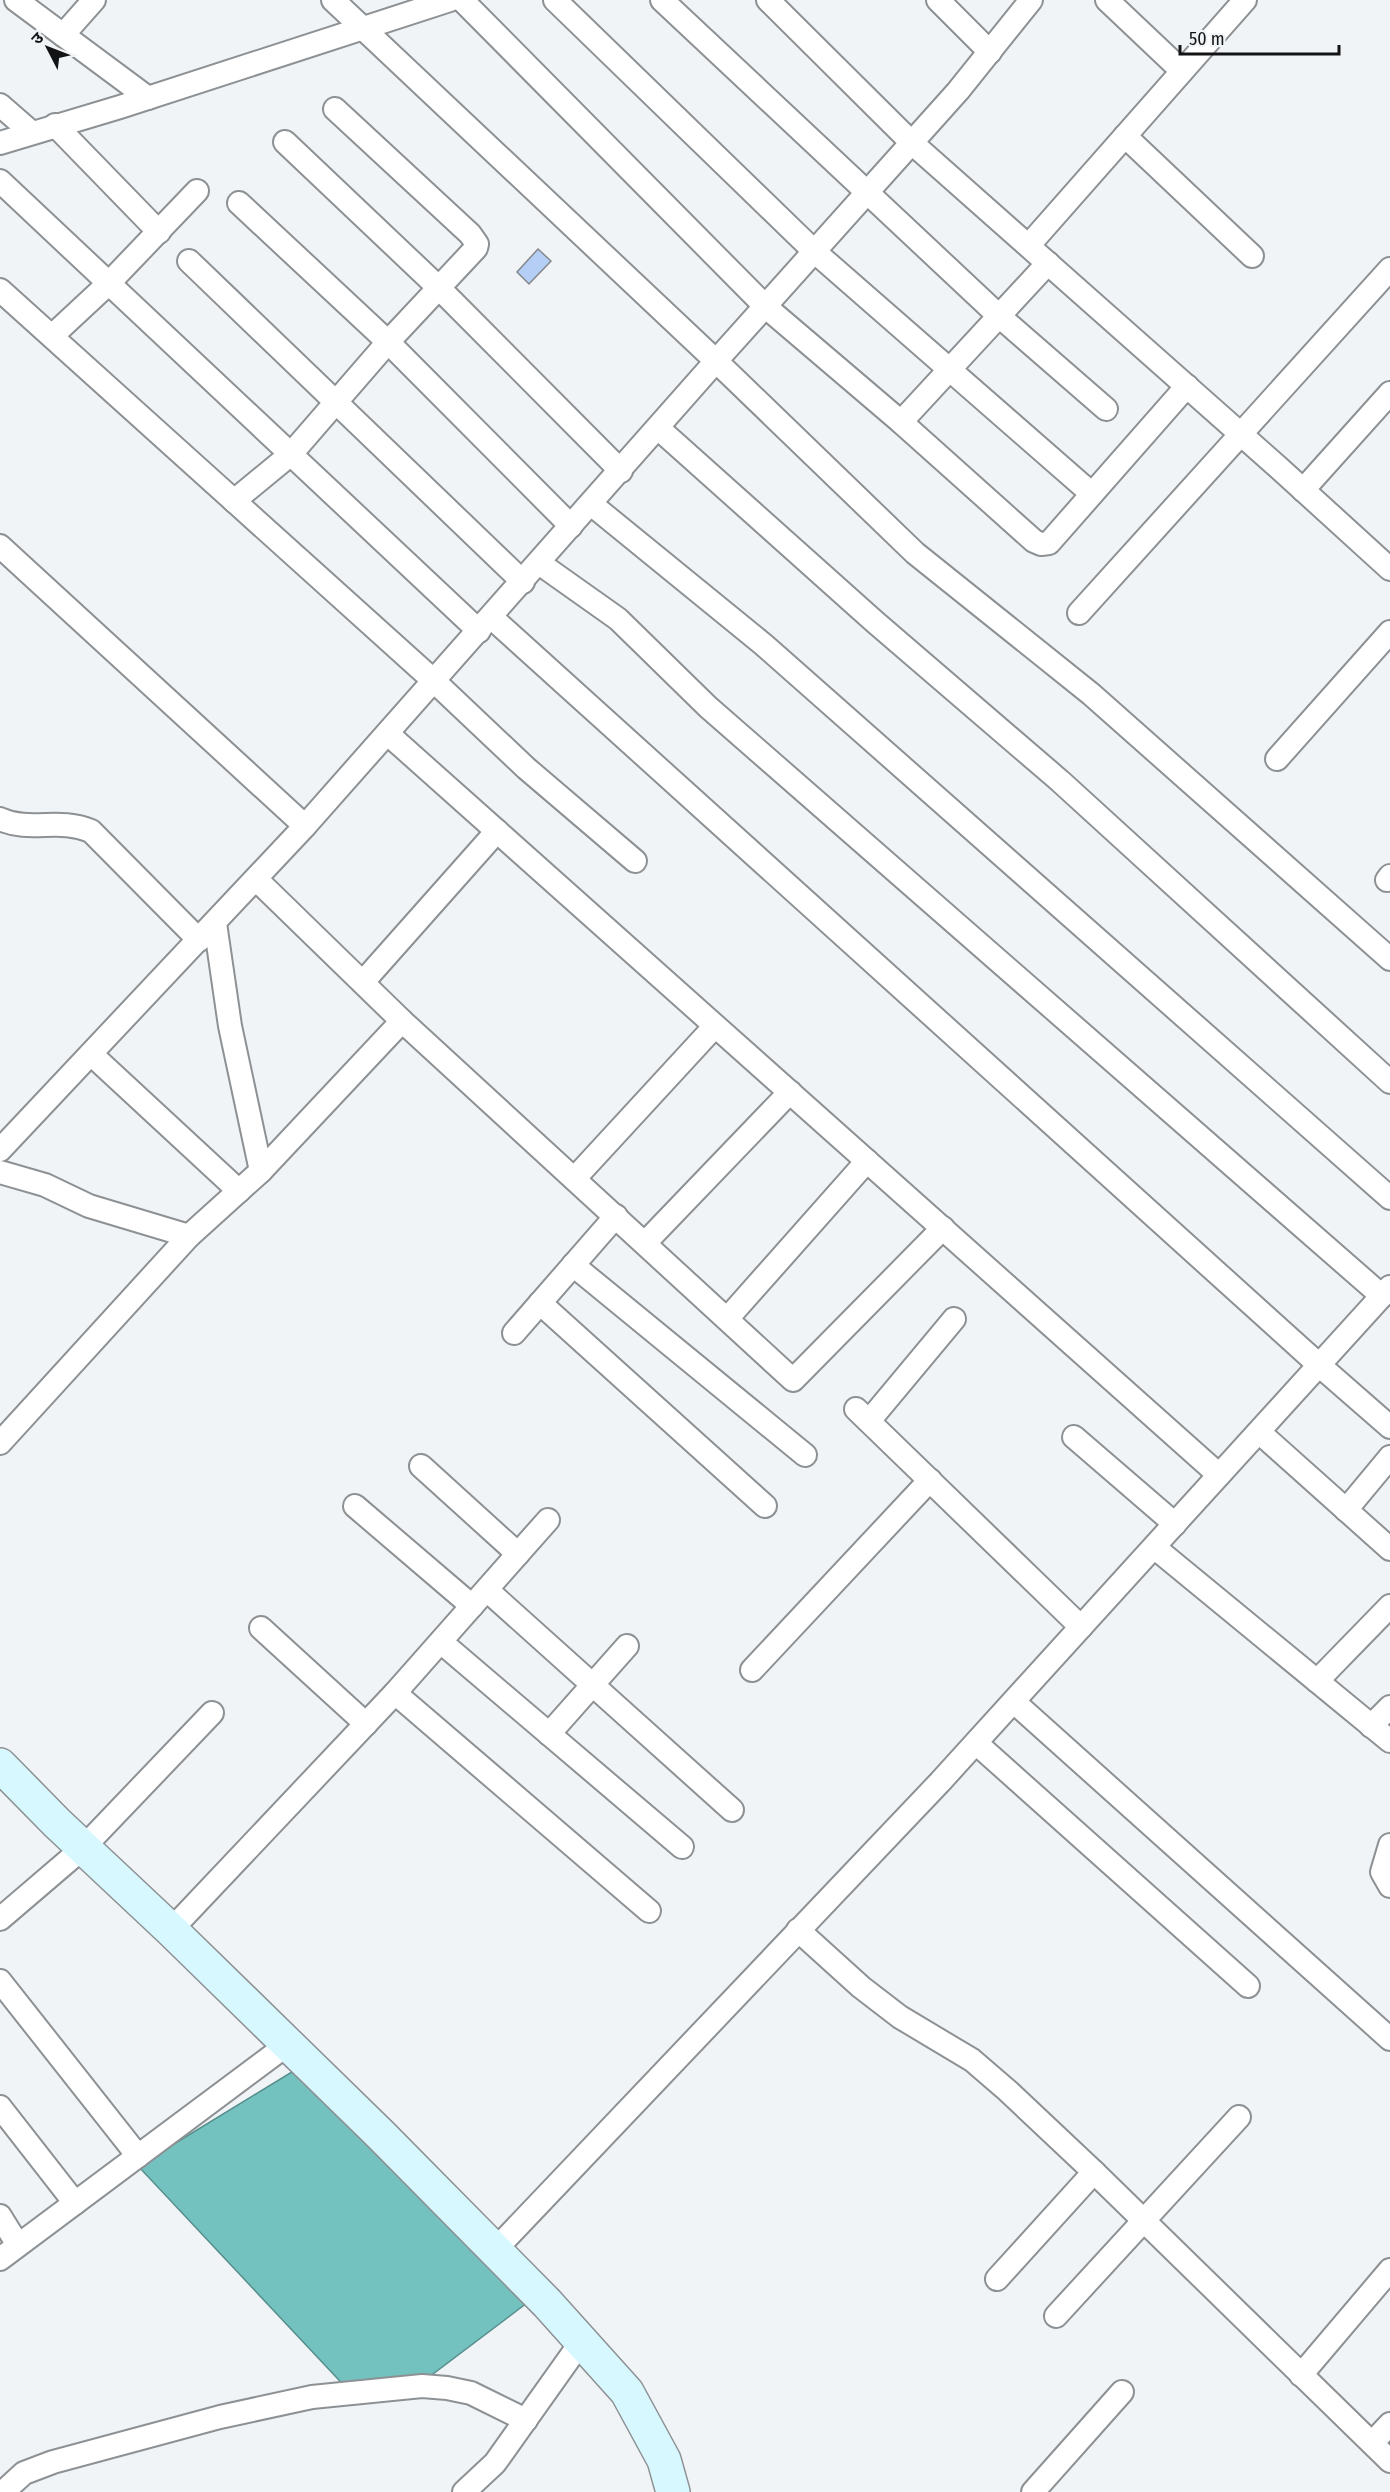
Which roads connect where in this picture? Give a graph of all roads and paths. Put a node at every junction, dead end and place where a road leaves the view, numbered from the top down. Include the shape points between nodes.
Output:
1 (16, 0) edge
2 (94, 0) edge
3 (333, 0) edge
4 (555, 0) edge
5 (662, 0) edge
6 (768, 0) edge
7 (938, 0) edge
8 (1031, 0) edge
9 (1107, 0) edge
10 (1245, 0) edge
11 (449, 1) edge
12 (363, 28) junction
13 (63, 35) junction
14 (990, 52) junction
15 (1182, 71) junction
16 (148, 98) junction
17 (0, 105) edge
18 (335, 109) dead end
19 (55, 125) junction
20 (31, 132) junction
21 (1125, 136) junction
22 (285, 142) dead end
23 (0, 143) edge
24 (912, 143) junction
25 (0, 181) edge
26 (197, 191) dead end
27 (867, 194) junction
28 (239, 203) dead end
29 (159, 232) junction
30 (1029, 245) junction
31 (815, 252) junction
32 (1252, 256) dead end
33 (189, 261) dead end
34 (1048, 263) junction
35 (1390, 269) edge
36 (109, 283) junction
37 (438, 287) junction
38 (0, 290) edge
39 (766, 307) junction
40 (999, 316) junction
41 (52, 336) junction
42 (388, 342) junction
43 (716, 361) junction
44 (950, 370) junction
45 (1187, 386) junction
46 (1390, 393) edge
47 (336, 403) junction
48 (1107, 409) dead end
49 (901, 422) junction
50 (658, 428) junction
51 (1241, 433) junction
52 (291, 454) junction
53 (621, 471) junction
54 (1304, 490) junction
55 (1092, 494) junction
56 (234, 501) junction
57 (591, 504) junction
58 (572, 526) junction
59 (0, 546) edge
60 (539, 563) junction
61 (1390, 569) edge
62 (523, 582) junction
63 (1079, 613) dead end
64 (485, 624) junction
65 (1390, 632) edge
66 (434, 681) junction
67 (388, 734) junction
68 (1277, 759) dead end
69 (0, 819) edge
70 (305, 826) junction
71 (496, 831) junction
72 (635, 861) dead end
73 (256, 879) junction
74 (214, 923) junction
75 (199, 940) junction
76 (1390, 959) edge
77 (363, 982) junction
78 (402, 1021) junction
79 (715, 1026) junction
80 (91, 1054) junction
81 (1390, 1082) edge
82 (790, 1092) junction
83 (0, 1150) edge
84 (867, 1161) junction
85 (261, 1171) junction
86 (0, 1172) edge
87 (575, 1178) junction
88 (238, 1191) junction
89 (1390, 1198) edge
90 (616, 1216) junction
91 (943, 1228) junction
92 (189, 1236) junction
93 (645, 1243) junction
94 (573, 1265) junction
95 (1386, 1292) edge
96 (540, 1303) junction
97 (727, 1319) junction
98 (954, 1319) dead end
99 (514, 1333) dead end
100 (1319, 1365) junction
101 (1390, 1427) edge
102 (1258, 1432) junction
103 (1074, 1437) dead end
104 (0, 1443) edge
105 (805, 1455) dead end
106 (1390, 1457) edge
107 (421, 1466) dead end
108 (1219, 1475) junction
109 (930, 1480) junction
110 (355, 1506) dead end
111 (765, 1506) dead end
112 (1346, 1510) junction
113 (548, 1520) dead end
114 (1174, 1524) junction
115 (1154, 1547) junction
116 (1390, 1548) edge
117 (518, 1554) junction
118 (479, 1598) junction
119 (1390, 1606) edge
120 (1081, 1627) junction
121 (261, 1628) dead end
122 (441, 1642) junction
123 (627, 1646) dead end
124 (752, 1670) dead end
125 (1317, 1681) junction
126 (593, 1685) junction
127 (395, 1693) junction
128 (1014, 1702) junction
129 (1390, 1707) edge
130 (212, 1713) dead end
131 (366, 1724) junction
132 (1371, 1726) junction
133 (549, 1734) junction
134 (1390, 1742) edge
135 (976, 1743) junction
136 (0, 1765) edge
137 (732, 1810) dead end
138 (1390, 1845) edge
139 (681, 1847) dead end
140 (83, 1848) junction
141 (1390, 1886) edge
142 (649, 1911) dead end
143 (0, 1919) edge
144 (171, 1930) junction
145 (798, 1930) junction
146 (0, 1981) edge
147 (1248, 1986) dead end
148 (1390, 2039) edge
149 (288, 2044) junction
150 (0, 2107) edge
151 (1239, 2117) dead end
152 (138, 2156) junction
153 (1094, 2172) junction
154 (75, 2203) junction
155 (0, 2216) edge
156 (1143, 2221) junction
157 (18, 2245) junction
158 (495, 2250) junction
159 (0, 2259) edge
160 (1390, 2270) edge
161 (997, 2279) dead end
162 (1056, 2316) dead end
163 (581, 2342) junction
164 (1301, 2375) junction
165 (1122, 2392) dead end
166 (526, 2420) junction
167 (1390, 2424) edge
168 (1372, 2444) junction
169 (1390, 2461) edge
170 (3, 2492) edge
171 (464, 2492) edge
172 (673, 2492) edge
173 (1033, 2492) edge

1 - 13 street
2 - 13 street
3 - 12 street
4 - 31 street
5 - 27 street
6 - 24 street
7 - 14 street
8 - 14 street
9 - 15 street
10 - 15 street
11 - 12 street
11 - 39 street
12 - 16 street
12 - 43 street
13 - 16 street
14 - 24 street
15 - 21 street
16 - 19 street
17 - 20 street
18 - 37 street via 477,244
19 - 20 street
19 - 29 street
20 - 23 street
21 - 30 street
21 - 32 street
22 - 37 street
24 - 27 street
24 - 30 street
25 - 36 street
26 - 29 street
27 - 31 street
27 - 40 street
28 - 42 street
29 - 36 street
30 - 34 street
31 - 39 street
31 - 44 street
33 - 47 street
34 - 40 street
34 - 45 street
35 - 51 street
36 - 41 street
36 - 52 street
37 - 42 street
37 - 53 street
38 - 41 street
39 - 43 street
39 - 49 street
40 - 44 street
40 - 48 street
41 - 56 street
42 - 47 street
42 - 58 street
43 - 50 street
43 - 76 street via 915,553 1091,693
44 - 49 street
44 - 55 street
45 - 51 street
45 - 55 street
46 - 54 street
47 - 52 street
47 - 62 street
49 - 55 street via 1041,544 1049,543
50 - 53 street
50 - 81 street via 1059,781
51 - 54 street
51 - 63 street
52 - 56 street
52 - 64 street
53 - 57 street
54 - 61 street
56 - 66 street
57 - 58 street
57 - 89 street via 764,645
58 - 60 street
59 - 70 street
60 - 62 street
60 - 95 street via 618,619 708,707
62 - 64 street
64 - 66 street
64 - 100 street
65 - 68 street
66 - 67 street
66 - 72 street via 526,768
67 - 70 street
67 - 71 street
69 - 75 street via 26,826 70,824 91,831
70 - 73 street
71 - 77 street
71 - 79 street
73 - 74 street
73 - 77 street
74 - 75 street
74 - 85 street via 230,1026
75 - 80 street
77 - 78 street
78 - 85 street
78 - 87 street
79 - 82 street
79 - 87 street
80 - 83 street
80 - 88 street
82 - 84 street
82 - 93 street
84 - 91 street
84 - 97 street
85 - 88 street
86 - 92 street via 45,1185 89,1206
87 - 90 street
88 - 92 street
90 - 93 street
90 - 94 street
91 - 97 street via 794,1380
91 - 108 street
92 - 104 street
93 - 97 street
94 - 96 street
94 - 105 street
95 - 100 street
96 - 99 street
96 - 111 street
98 - 109 street via 862,1415
100 - 101 street
100 - 102 street
102 - 108 street
102 - 112 street
103 - 114 street
106 - 112 street
107 - 117 street
108 - 114 street
109 - 120 street
109 - 124 street
110 - 118 street
112 - 116 street
113 - 117 street
114 - 115 street
115 - 120 street
115 - 125 street
117 - 118 street
118 - 122 street
118 - 126 street
119 - 125 street
120 - 128 street
121 - 131 street
122 - 127 street
122 - 133 street
123 - 126 street
125 - 132 street
126 - 133 street
126 - 137 street
127 - 131 street
127 - 142 street
128 - 135 street
128 - 148 street
129 - 132 street
130 - 140 street
131 - 144 street
132 - 134 street
133 - 139 street
135 - 145 street
135 - 147 street
136 - 140 street
138 - 141 street via 1382,1872
140 - 143 street
140 - 144 street
144 - 149 street
145 - 153 street via 900,2017 972,2060
145 - 158 street
146 - 152 street
149 - 152 street
149 - 158 street
150 - 154 street
151 - 156 street
152 - 154 street
153 - 156 street
153 - 161 street
154 - 157 street
155 - 157 street
156 - 162 street
156 - 164 street
157 - 159 street
158 - 163 street
160 - 164 street
163 - 166 street
163 - 172 street via 627,2392 664,2460
164 - 168 street
165 - 173 street
166 - 170 street via 471,2393 447,2388 422,2386 312,2397 220,2416 53,2462 24,2473
166 - 171 street via 495,2463
167 - 168 street
168 - 169 street

